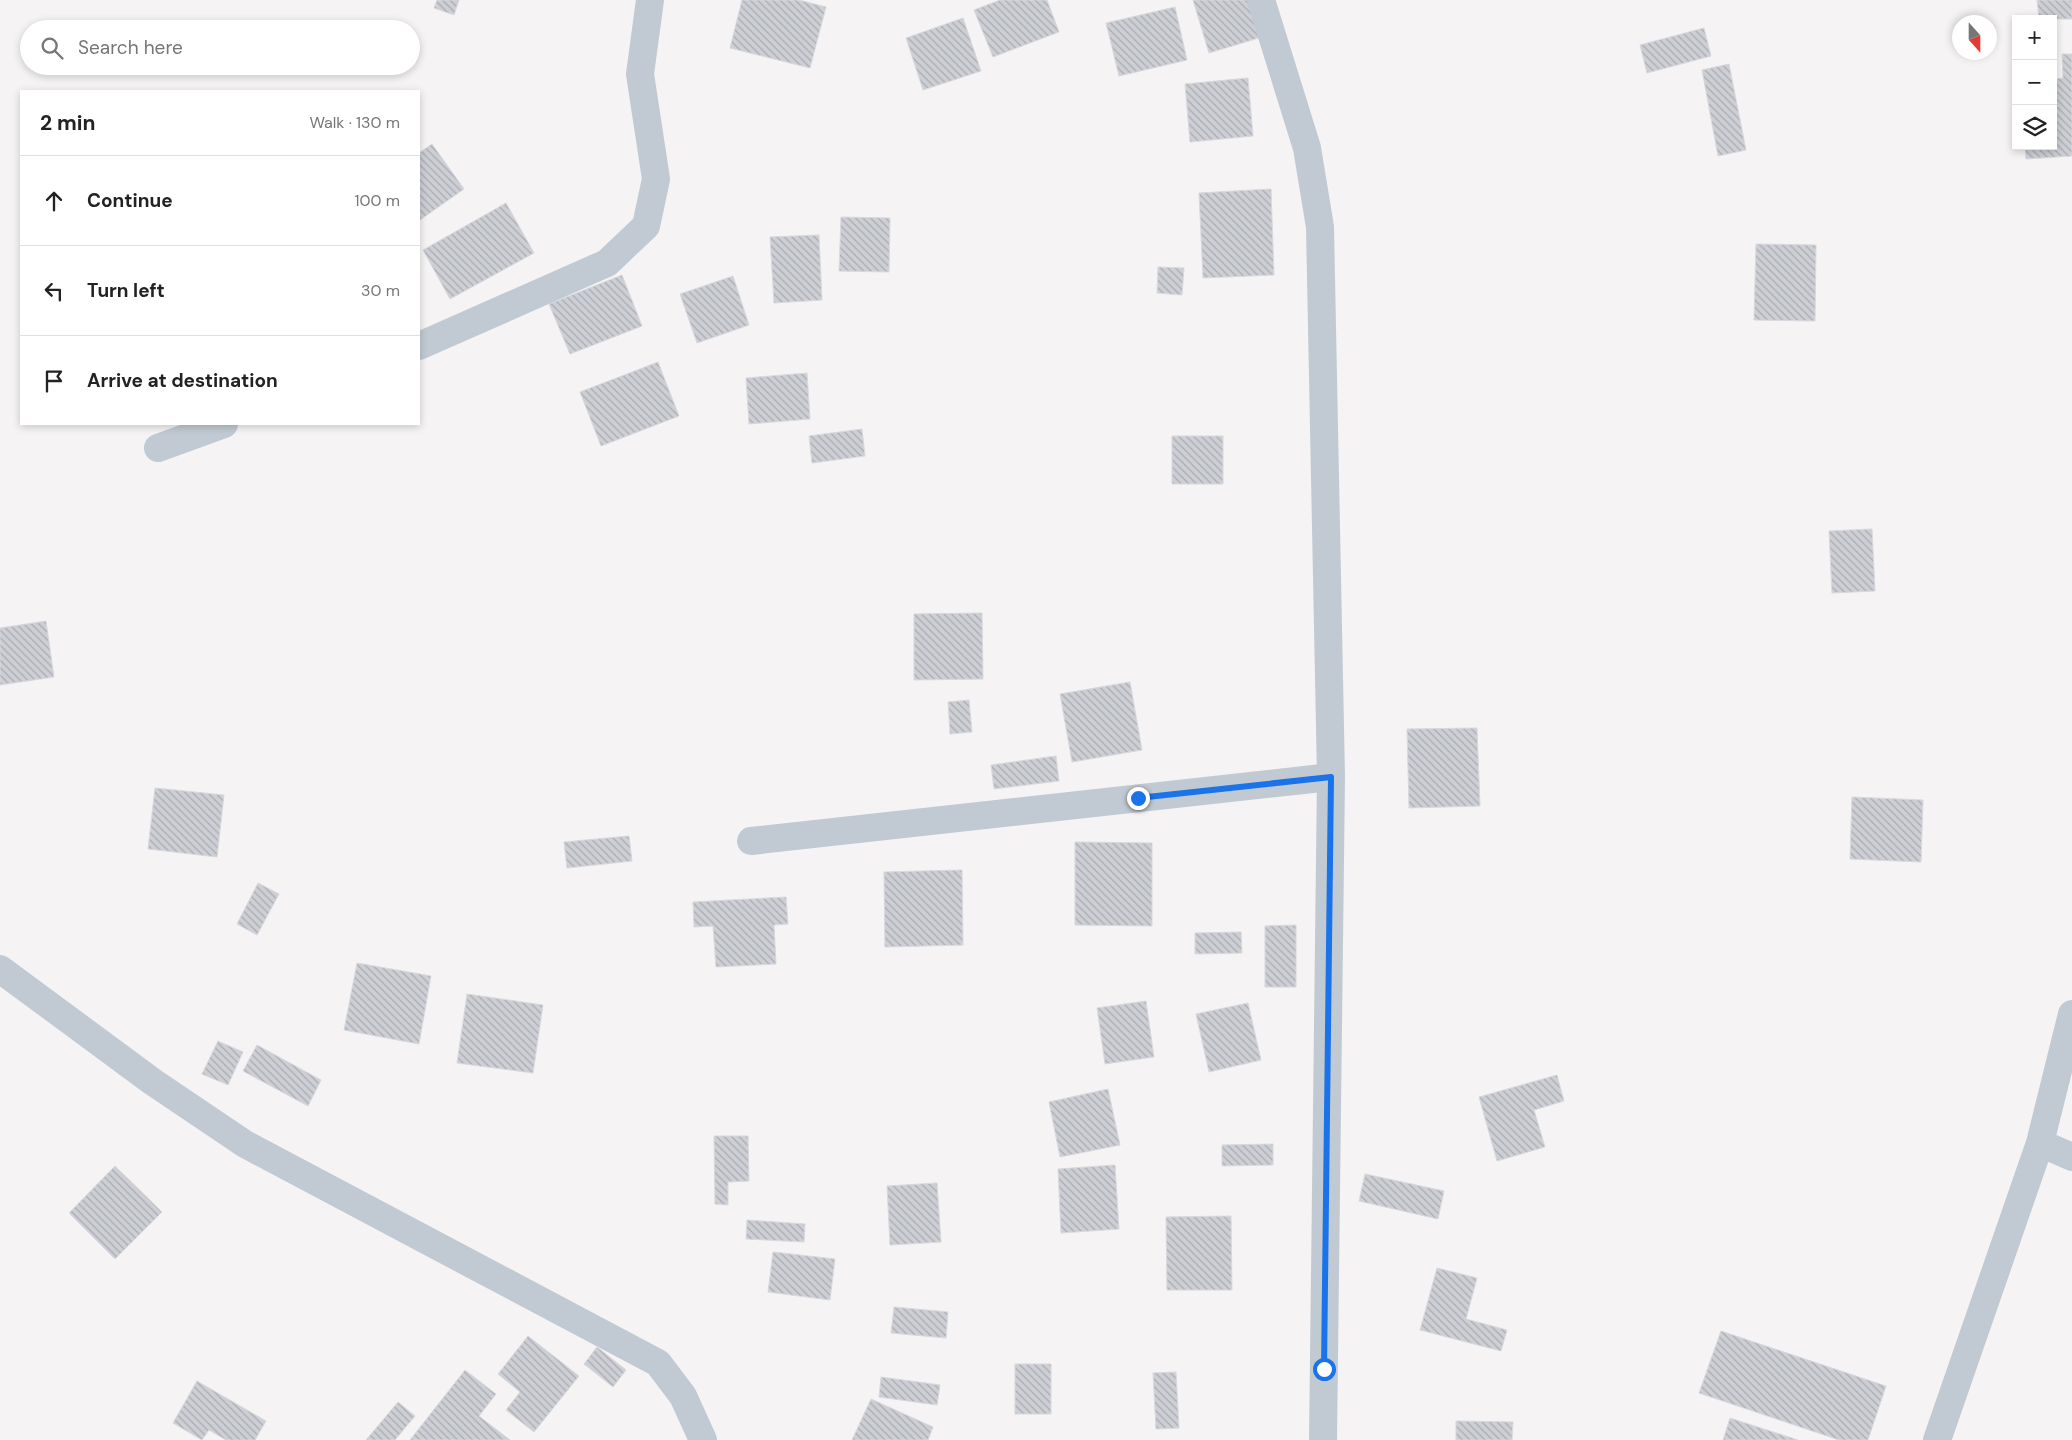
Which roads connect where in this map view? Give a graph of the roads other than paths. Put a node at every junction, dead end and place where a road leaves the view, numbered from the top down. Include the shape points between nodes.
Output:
1 (650, 0) edge
2 (1261, 0) edge
3 (420, 346) edge
4 (221, 425) edge
5 (158, 448) dead end
6 (1331, 777) junction
7 (752, 842) dead end
8 (0, 969) edge
9 (2072, 1014) edge
10 (2040, 1144) junction
11 (2072, 1157) edge
12 (703, 1440) edge
13 (1323, 1440) edge
14 (1938, 1440) edge

1 - 3 street via 640,74 656,178 646,226 607,263
2 - 6 street via 1307,148 1320,227
4 - 5 street
6 - 7 street
6 - 13 street
8 - 12 street via 153,1082 245,1144 658,1363 684,1396
9 - 10 street
10 - 11 street
10 - 14 street

